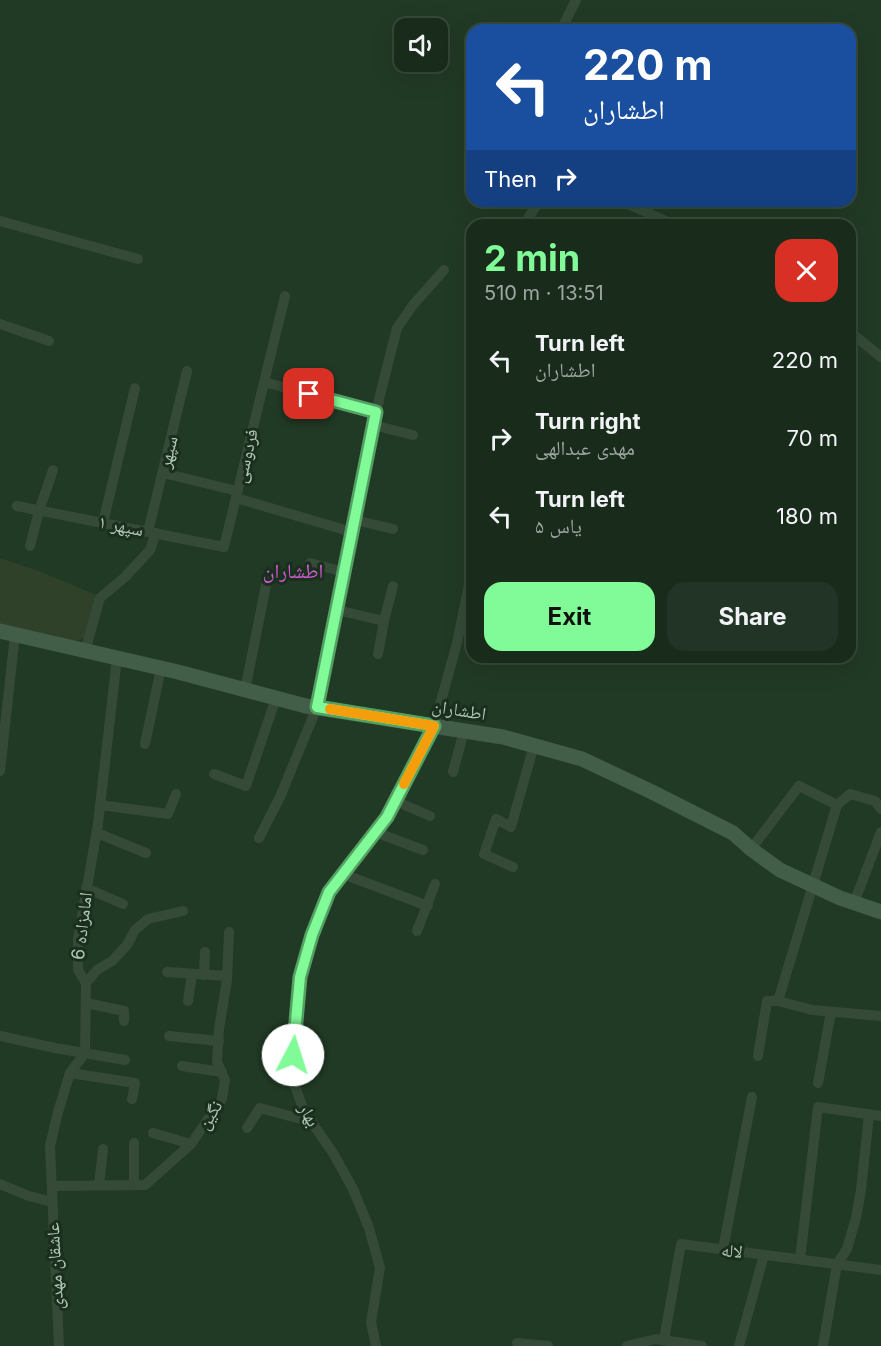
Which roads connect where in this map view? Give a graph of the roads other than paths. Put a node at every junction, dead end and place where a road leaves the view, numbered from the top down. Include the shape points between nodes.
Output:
1 (576, 0) edge
2 (564, 24) edge
3 (634, 207) edge
4 (662, 219) edge
5 (0, 221) edge
6 (138, 259) dead end
7 (444, 270) dead end
8 (285, 296) dead end
9 (0, 324) edge
10 (856, 337) edge
11 (49, 341) dead end
12 (881, 357) edge
13 (187, 372) dead end
14 (264, 382) junction
15 (135, 388) dead end
16 (376, 412) junction
17 (374, 425) junction
18 (413, 435) dead end
19 (53, 470) dead end
20 (163, 473) junction
21 (237, 495) junction
22 (17, 506) dead end
23 (39, 511) junction
24 (355, 520) junction
25 (103, 523) junction
26 (393, 529) dead end
27 (152, 532) junction
28 (352, 532) junction
29 (30, 546) dead end
30 (224, 547) joint
31 (310, 563) dead end
32 (344, 572) junction
33 (267, 580) dead end
34 (393, 586) dead end
35 (466, 600) edge
36 (337, 610) junction
37 (384, 621) junction
38 (7, 633) edge
39 (85, 651) junction
40 (378, 654) dead end
41 (117, 658) junction
42 (161, 669) junction
43 (245, 690) junction
44 (276, 698) junction
45 (317, 707) junction
46 (434, 726) junction
47 (464, 731) junction
48 (145, 744) dead end
49 (534, 746) junction
50 (0, 771) edge
51 (453, 772) dead end
52 (214, 774) dead end
53 (176, 794) dead end
54 (395, 801) junction
55 (100, 805) junction
56 (837, 805) junction
57 (881, 809) edge
58 (430, 816) dead end
59 (375, 832) junction
60 (881, 832) edge
61 (97, 833) junction
62 (259, 838) dead end
63 (751, 849) junction
64 (423, 850) dead end
65 (146, 853) dead end
66 (513, 867) dead end
67 (343, 874) junction
68 (435, 884) dead end
69 (813, 885) junction
70 (87, 888) junction
71 (854, 903) junction
72 (123, 904) dead end
73 (428, 906) junction
74 (183, 911) dead end
75 (881, 912) edge
76 (417, 931) dead end
77 (229, 932) dead end
78 (205, 952) dead end
79 (167, 972) dead end
80 (192, 974) junction
81 (204, 975) junction
82 (227, 976) junction
83 (86, 982) junction
84 (188, 1001) dead end
85 (772, 1001) junction
86 (86, 1003) junction
87 (831, 1012) junction
88 (881, 1016) edge
89 (124, 1022) dead end
90 (0, 1036) edge
91 (169, 1036) dead end
92 (219, 1041) junction
93 (85, 1053) junction
94 (758, 1056) dead end
95 (124, 1060) dead end
96 (182, 1066) dead end
97 (70, 1072) junction
98 (222, 1072) junction
99 (818, 1083) dead end
100 (752, 1097) dead end
101 (132, 1099) dead end
102 (869, 1115) junction
103 (881, 1116) edge
104 (312, 1122) junction
105 (247, 1128) dead end
106 (153, 1133) dead end
107 (135, 1143) dead end
108 (191, 1144) junction
109 (103, 1149) dead end
110 (0, 1184) edge
111 (99, 1185) junction
112 (134, 1185) junction
113 (52, 1186) junction
114 (52, 1202) junction
115 (723, 1250) junction
116 (764, 1255) junction
117 (800, 1259) junction
118 (837, 1264) junction
119 (881, 1270) edge
120 (658, 1342) edge
121 (517, 1343) dead end
122 (59, 1346) edge
123 (376, 1346) edge
124 (548, 1346) edge
125 (627, 1346) edge
126 (702, 1346) edge
127 (739, 1346) edge
128 (823, 1346) edge

1 - 2 street
3 - 4 street
5 - 6 street
7 - 16 street via 397,328
8 - 14 street, فردوسی
9 - 11 street
10 - 12 street
13 - 20 street, سپهر
14 - 16 street
14 - 21 street, فردوسی
15 - 25 street
16 - 17 street
17 - 18 street
17 - 24 street
19 - 23 street
20 - 21 street
20 - 27 street, سپهر
21 - 28 street
21 - 30 street, فردوسی
22 - 23 street, سپهر ۱
23 - 25 street, سپهر ۱
23 - 29 street
24 - 26 street
24 - 28 street
25 - 27 street, سپهر ۱
27 - 30 street, سپهر ۱
27 - 39 street, سپهر via 150,550 100,598
28 - 32 street
31 - 32 street
32 - 36 street
33 - 43 street
34 - 37 street
35 - 46 street, بهار
36 - 37 street
36 - 45 street
37 - 40 street
38 - 39 street, اطشاران
38 - 50 street
39 - 41 street, اطشاران
41 - 42 street, اطشاران
41 - 55 street, امامزاده 6
42 - 43 street, اطشاران
42 - 48 street
43 - 44 street, اطشاران
44 - 45 street, اطشاران
44 - 52 street via 246,786
45 - 46 street, اطشاران
45 - 62 street via 280,798
46 - 47 street, اطشاران
46 - 54 street, بهار
47 - 49 street, اطشاران
47 - 51 street
49 - 63 street, اطشاران via 582,759 642,787 733,833
49 - 66 street via 510,827 496,819 484,854
53 - 55 street via 168,814
54 - 58 street
54 - 59 street, بهار
55 - 61 street, امامزاده 6
56 - 57 street via 850,794 875,801
56 - 63 street via 799,786
56 - 69 street
59 - 64 street
59 - 67 street, بهار
60 - 71 street
61 - 65 street
61 - 70 street, امامزاده 6
63 - 69 street, اطشاران via 780,870
67 - 73 street
67 - 104 street, بهار via 329,892 300,977 291,1075
68 - 73 street
69 - 71 street, اطشاران
69 - 85 street
70 - 72 street
70 - 83 street, امامزاده 6 via 78,939 78,970
71 - 75 street, اطشاران
73 - 76 street
74 - 83 street via 148,919 112,961
77 - 82 street, نگین
78 - 81 street
79 - 80 street
80 - 81 street
80 - 84 street
81 - 82 street
82 - 92 street, نگین
83 - 86 street, امامزاده 6
85 - 87 street
85 - 94 street
86 - 89 street via 124,1011
86 - 93 street, امامزاده 6
87 - 88 street
87 - 99 street
90 - 93 street
91 - 92 street
92 - 98 street, نگین via 217,1062
93 - 95 street
93 - 97 street
96 - 98 street
97 - 101 street via 135,1083
97 - 113 street via 50,1146
98 - 108 street, نگین via 222,1099
100 - 115 street
102 - 103 street
102 - 117 street via 818,1107
102 - 118 street via 856,1218 847,1249
104 - 105 street via 260,1108
104 - 123 street, بهار via 353,1189 369,1228 380,1268 371,1322
106 - 108 street
107 - 112 street
108 - 112 street, نگین via 145,1185
109 - 111 street
110 - 114 street
111 - 112 street, نگین
111 - 113 street, نگین
113 - 114 street, عاشقان مهدی
114 - 122 street, عاشقان مهدی
115 - 116 street, لاله
115 - 120 street, لاله via 681,1244
116 - 117 street, لاله
116 - 127 street
117 - 118 street, لاله
118 - 119 street, لاله
118 - 128 street
120 - 125 street
120 - 126 street
121 - 124 street

